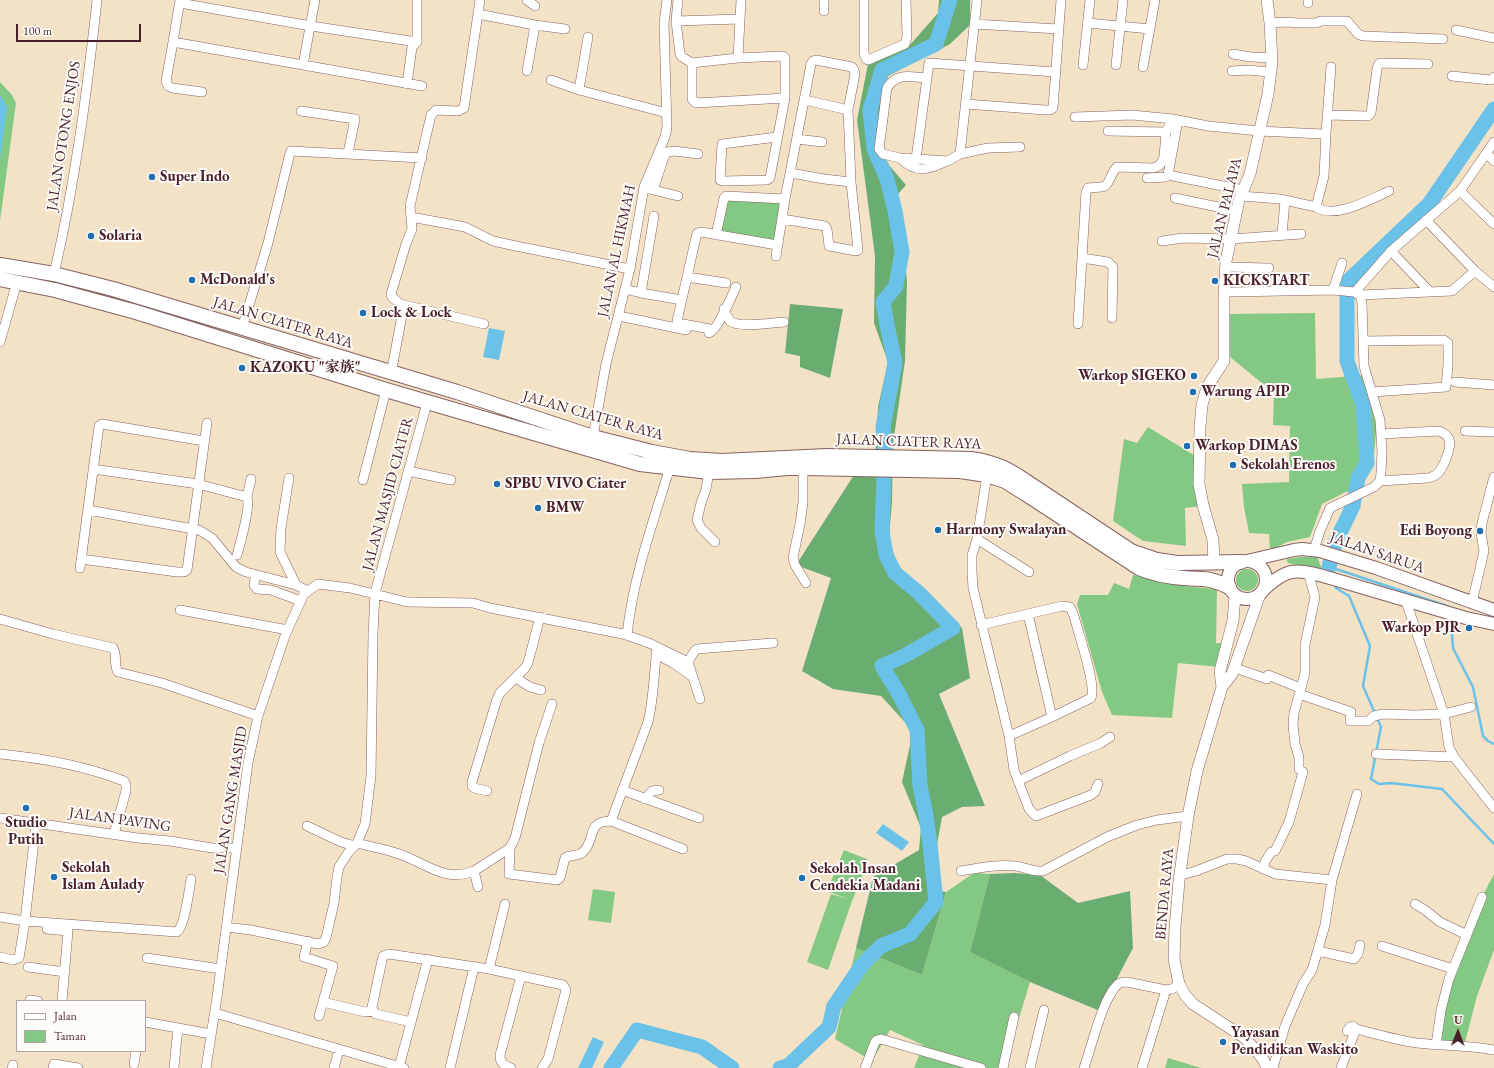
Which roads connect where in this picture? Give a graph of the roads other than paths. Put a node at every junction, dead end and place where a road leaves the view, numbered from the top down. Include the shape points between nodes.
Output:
1 (97, 0) edge
2 (315, 0) edge
3 (417, 0) edge
4 (480, 0) edge
5 (527, 0) edge
6 (667, 0) edge
7 (678, 0) edge
8 (741, 0) edge
9 (824, 0) edge
10 (864, 0) edge
11 (906, 0) edge
12 (977, 0) edge
13 (1061, 0) edge
14 (1090, 0) edge
15 (1122, 0) edge
16 (1155, 0) edge
17 (1267, 0) edge
18 (180, 2) edge
19 (535, 6) dead end
20 (824, 11) dead end
21 (478, 14) junction
22 (740, 19) junction
23 (676, 21) junction
24 (1088, 22) junction
25 (1270, 22) junction
26 (974, 24) junction
27 (535, 25) junction
28 (1119, 25) junction
29 (311, 26) junction
30 (565, 29) dead end
31 (1058, 29) junction
32 (1150, 29) junction
33 (1456, 30) dead end
34 (588, 37) dead end
35 (1494, 38) edge
36 (1443, 39) dead end
37 (173, 42) junction
38 (416, 42) junction
39 (1233, 54) dead end
40 (738, 58) junction
41 (1272, 58) junction
42 (692, 63) junction
43 (1428, 64) dead end
44 (304, 65) junction
45 (1083, 65) dead end
46 (970, 66) junction
47 (1116, 66) dead end
48 (1143, 67) dead end
49 (1331, 68) dead end
50 (527, 71) dead end
51 (1232, 71) dead end
52 (1055, 72) junction
53 (1270, 72) junction
54 (1452, 76) dead end
55 (1494, 77) edge
56 (927, 78) junction
57 (551, 80) dead end
58 (407, 84) junction
59 (422, 86) dead end
60 (579, 90) junction
61 (202, 92) dead end
62 (785, 98) junction
63 (805, 100) junction
64 (966, 104) junction
65 (848, 110) junction
66 (301, 111) dead end
67 (667, 113) junction
68 (1327, 115) junction
69 (1075, 117) dead end
70 (1175, 119) junction
71 (1108, 131) dead end
72 (1259, 131) junction
73 (1166, 132) junction
74 (1326, 133) junction
75 (777, 138) junction
76 (797, 139) junction
77 (822, 142) dead end
78 (1494, 142) edge
79 (1020, 147) dead end
80 (348, 153) junction
81 (698, 154) dead end
82 (960, 154) junction
83 (1487, 154) junction
84 (422, 158) junction
85 (900, 158) junction
86 (916, 159) junction
87 (948, 160) junction
88 (1494, 161) edge
89 (791, 173) junction
90 (1173, 176) dead end
91 (1147, 178) dead end
92 (851, 182) junction
93 (644, 187) junction
94 (653, 190) junction
95 (1390, 191) dead end
96 (1460, 191) junction
97 (1242, 193) junction
98 (678, 196) dead end
99 (1175, 198) dead end
100 (785, 199) junction
101 (1285, 200) junction
102 (1316, 207) junction
103 (1237, 211) junction
104 (654, 216) dead end
105 (411, 217) junction
106 (782, 219) junction
107 (1426, 220) junction
108 (1494, 224) edge
109 (1301, 234) dead end
110 (716, 235) junction
111 (1282, 235) junction
112 (1231, 239) junction
113 (1162, 241) dead end
114 (777, 245) junction
115 (1390, 251) junction
116 (776, 256) dead end
117 (1082, 258) junction
118 (1342, 263) dead end
119 (0, 265) edge
120 (1225, 267) junction
121 (1269, 268) dead end
122 (630, 269) junction
123 (1475, 271) junction
124 (54, 274) junction
125 (687, 277) junction
126 (0, 279) edge
127 (17, 282) junction
128 (726, 284) dead end
129 (736, 287) dead end
130 (1494, 287) edge
131 (625, 289) junction
132 (1335, 290) junction
133 (1231, 292) dead end
134 (1430, 292) junction
135 (641, 293) junction
136 (1356, 293) junction
137 (682, 300) junction
138 (400, 304) junction
139 (724, 309) junction
140 (618, 316) junction
141 (1112, 318) dead end
142 (784, 322) dead end
143 (484, 324) dead end
144 (1078, 324) dead end
145 (242, 328) junction
146 (710, 329) dead end
147 (1363, 341) junction
148 (0, 342) edge
149 (293, 344) junction
150 (287, 360) junction
151 (391, 374) junction
152 (1455, 382) dead end
153 (1494, 385) edge
154 (386, 390) junction
155 (456, 392) junction
156 (1372, 392) junction
157 (427, 403) junction
158 (451, 408) junction
159 (206, 423) dead end
160 (1465, 431) dead end
161 (1494, 432) edge
162 (1381, 434) junction
163 (593, 437) junction
164 (204, 441) junction
165 (870, 463) junction
166 (899, 464) junction
167 (670, 468) junction
168 (803, 468) junction
169 (93, 469) junction
170 (408, 471) junction
171 (709, 472) junction
172 (987, 475) junction
173 (1494, 477) edge
174 (288, 478) dead end
175 (251, 479) dead end
176 (362, 480) dead end
177 (451, 480) dead end
178 (1380, 481) junction
179 (198, 484) junction
180 (247, 497) junction
181 (88, 510) junction
182 (192, 529) junction
183 (977, 539) junction
184 (715, 542) dead end
185 (1317, 550) junction
186 (237, 555) dead end
187 (81, 559) junction
188 (1214, 562) junction
189 (1244, 562) junction
190 (80, 568) dead end
191 (1029, 572) dead end
192 (1308, 572) junction
193 (255, 579) dead end
194 (1216, 580) junction
195 (806, 583) dead end
196 (296, 585) junction
197 (308, 591) junction
198 (1232, 592) junction
199 (1262, 592) junction
200 (376, 594) junction
201 (301, 601) junction
202 (1406, 601) junction
203 (1472, 604) junction
204 (180, 610) dead end
205 (1494, 610) edge
206 (1028, 614) junction
207 (540, 617) junction
208 (0, 620) edge
209 (1494, 624) edge
210 (981, 625) junction
211 (288, 630) junction
212 (627, 635) junction
213 (773, 643) dead end
214 (656, 651) junction
215 (688, 662) junction
216 (1235, 668) junction
217 (692, 677) junction
218 (516, 678) junction
219 (1222, 687) junction
220 (541, 690) dead end
221 (1300, 691) junction
222 (700, 699) dead end
223 (552, 704) dead end
224 (1471, 707) dead end
225 (1444, 714) junction
226 (258, 716) junction
227 (1052, 717) junction
228 (1009, 736) junction
229 (1110, 737) dead end
230 (0, 754) edge
231 (1376, 754) dead end
232 (1454, 757) junction
233 (1018, 781) junction
234 (1098, 784) dead end
235 (622, 790) junction
236 (659, 790) dead end
237 (487, 792) dead end
238 (1357, 794) dead end
239 (645, 799) junction
240 (1494, 808) edge
241 (1188, 816) junction
242 (0, 818) edge
243 (699, 818) dead end
244 (611, 821) junction
245 (36, 823) junction
246 (307, 826) dead end
247 (114, 834) junction
248 (356, 845) junction
249 (236, 848) junction
250 (510, 848) junction
251 (683, 849) dead end
252 (1263, 869) junction
253 (474, 870) junction
254 (961, 871) dead end
255 (1181, 874) junction
256 (191, 879) dead end
257 (1332, 880) junction
258 (478, 887) dead end
259 (1482, 897) dead end
260 (505, 904) dead end
261 (1414, 904) dead end
262 (0, 917) edge
263 (28, 924) junction
264 (226, 927) junction
265 (1467, 935) junction
266 (308, 941) junction
267 (1360, 945) dead end
268 (1382, 946) dead end
269 (1318, 951) junction
270 (0, 958) edge
271 (147, 958) dead end
272 (428, 959) junction
273 (28, 967) dead end
274 (474, 967) junction
275 (221, 969) junction
276 (489, 969) junction
277 (1453, 969) junction
278 (65, 972) junction
279 (520, 976) junction
280 (1179, 984) junction
281 (1166, 990) junction
282 (62, 1000) edge
283 (327, 1003) dead end
284 (1044, 1010) dead end
285 (373, 1011) junction
286 (215, 1013) junction
287 (318, 1016) dead end
288 (1014, 1017) dead end
289 (146, 1022) edge
290 (411, 1022) junction
291 (178, 1028) junction
292 (1356, 1029) junction
293 (1347, 1031) dead end
294 (211, 1034) junction
295 (1436, 1045) junction
296 (1493, 1047) edge
297 (339, 1050) junction
298 (136, 1052) edge
299 (134, 1064) dead end
300 (174, 1067) dead end
301 (401, 1067) edge
302 (53, 1068) edge
303 (78, 1068) edge
304 (206, 1068) edge
305 (334, 1068) edge
306 (450, 1068) edge
307 (511, 1068) edge
308 (542, 1068) edge
309 (865, 1068) edge
310 (982, 1068) edge
311 (1003, 1068) edge
312 (1030, 1068) edge
313 (1084, 1068) edge
314 (1142, 1068) edge
315 (1267, 1068) edge
316 (1273, 1068) edge
317 (1341, 1068) edge

1 - 124 street, JALAN OTONG ENJOS via 86,103 64,232
2 - 29 street
3 - 38 street
4 - 21 street
5 - 19 street
6 - 67 street, JALAN AL HIKMAH via 664,23
7 - 23 street
8 - 22 street
9 - 20 street
10 - 11 street via 864,53 868,60 905,44
12 - 26 street
13 - 31 street
14 - 24 street
15 - 28 street
16 - 32 street
17 - 25 street, JALAN PALAPA
18 - 29 street
18 - 37 street
21 - 27 street
21 - 84 street via 464,108 458,111 432,112
22 - 23 street
22 - 40 street
23 - 42 street via 681,56
24 - 28 street
24 - 45 street
25 - 36 street via 1316,24 1321,21 1347,21 1363,36
25 - 41 street, JALAN PALAPA
26 - 31 street
26 - 46 street
27 - 30 street
27 - 50 street
28 - 32 street
28 - 47 street
29 - 38 street
29 - 44 street
31 - 52 street
32 - 48 street
33 - 35 street
34 - 60 street
37 - 44 street
37 - 61 street via 166,81 168,86
38 - 58 street via 412,47
39 - 41 street
40 - 42 street
40 - 62 street via 784,57
41 - 53 street, JALAN PALAPA
42 - 62 street via 692,99 696,103
43 - 68 street via 1380,63 1377,68 1370,115
44 - 58 street
46 - 52 street
46 - 56 street via 929,63
46 - 64 street
49 - 68 street
51 - 53 street
52 - 64 street via 1053,108 1050,110
53 - 72 street, JALAN PALAPA via 1268,94
54 - 55 street via 1490,80
56 - 85 street via 898,77 887,88 880,149 883,154
56 - 86 street
57 - 60 street
58 - 59 street
60 - 67 street
62 - 75 street
63 - 65 street
63 - 65 street via 813,61 849,67 855,74
63 - 76 street
64 - 82 street
65 - 92 street
66 - 80 street via 355,119
67 - 93 street, JALAN AL HIKMAH via 665,137
68 - 74 street
69 - 70 street via 1132,115
70 - 72 street via 1208,126
70 - 73 street
70 - 91 street via 1168,175
71 - 73 street
72 - 74 street
72 - 97 street, JALAN PALAPA via 1250,174
73 - 117 street via 1164,157 1160,166 1117,167 1108,185 1088,188
74 - 102 street via 1324,176
75 - 75 street via 722,144 720,180 769,180
76 - 77 street
76 - 89 street
78 - 83 street
79 - 82 street via 988,148
80 - 84 street
80 - 145 street via 291,151 268,243
81 - 94 street via 668,152
82 - 87 street
83 - 88 street
83 - 96 street
84 - 105 street via 410,206
85 - 86 street
85 - 87 street via 914,169 935,167
86 - 87 street
89 - 92 street
89 - 100 street
90 - 97 street
92 - 106 street via 859,248 857,251 829,246 825,226
93 - 94 street
93 - 122 street, JALAN AL HIKMAH
94 - 98 street
95 - 102 street via 1360,205 1332,212
96 - 107 street
96 - 108 street
97 - 101 street
97 - 103 street, JALAN PALAPA
99 - 103 street
100 - 106 street
100 - 110 street via 726,196
101 - 102 street
101 - 111 street
103 - 112 street, JALAN PALAPA
104 - 135 street
105 - 122 street via 465,227 493,241
105 - 138 street via 412,229 391,294
106 - 114 street
107 - 115 street
107 - 123 street
109 - 111 street
110 - 114 street
110 - 125 street via 697,233
111 - 112 street
112 - 113 street via 1183,238
112 - 120 street, JALAN PALAPA
114 - 116 street
115 - 134 street
115 - 136 street
117 - 141 street via 1108,262 1113,267
117 - 144 street
118 - 132 street
119 - 124 main road, JALAN CIATER RAYA
120 - 121 street
120 - 188 street, JALAN PALAPA via 1224,358 1207,388 1200,427 1199,484 1213,540
122 - 131 street, JALAN AL HIKMAH
123 - 130 street
123 - 134 street via 1452,291
124 - 145 main road, JALAN CIATER RAYA
125 - 128 street
125 - 137 street
126 - 127 main road, JALAN CIATER RAYA
127 - 148 street
127 - 150 main road, JALAN CIATER RAYA via 136,312
129 - 139 street
131 - 135 street
131 - 140 street, JALAN AL HIKMAH
132 - 133 street
132 - 136 street
134 - 136 street
135 - 137 street
136 - 147 street via 1362,303
137 - 146 street via 678,323
138 - 143 street
138 - 151 street via 403,310
139 - 140 street via 712,332 708,334
139 - 142 street via 728,319 735,324
140 - 163 street, JALAN AL HIKMAH via 606,364
145 - 149 main road, JALAN CIATER RAYA
147 - 156 street via 1364,366
147 - 156 street via 1446,340 1448,343 1446,386
149 - 150 main road
149 - 151 main road, JALAN CIATER RAYA
150 - 154 main road, JALAN CIATER RAYA
151 - 155 main road, JALAN CIATER RAYA
152 - 153 street
154 - 157 main road, JALAN CIATER RAYA
154 - 176 street
155 - 158 main road
155 - 163 main road, JALAN CIATER RAYA
156 - 162 street
157 - 158 main road, JALAN CIATER RAYA
157 - 170 street, JALAN MASJID CIATER
158 - 167 main road, JALAN CIATER RAYA via 640,464
159 - 164 street
160 - 161 street
162 - 178 street
162 - 178 street via 1439,431 1446,434 1450,446 1438,474 1428,478
163 - 165 main road, JALAN CIATER RAYA via 690,459 722,461 809,456
164 - 169 street via 100,424
164 - 179 street
165 - 166 main road, JALAN CIATER RAYA
165 - 168 main road, JALAN CIATER RAYA
166 - 172 main road, JALAN CIATER RAYA
166 - 188 main road, JALAN CIATER RAYA via 971,459 997,465 1131,550 1157,560 1177,563
167 - 171 main road, JALAN CIATER RAYA
167 - 212 street via 639,565
168 - 171 main road, JALAN CIATER RAYA
168 - 195 street via 803,502 793,558
169 - 179 street
169 - 181 street
170 - 177 street
170 - 200 street, JALAN MASJID CIATER
171 - 184 street via 698,520 700,528
172 - 183 street
172 - 194 main road, JALAN CIATER RAYA via 1005,481 1139,568 1159,575
173 - 203 street via 1482,523 1484,551
174 - 196 street via 280,552
175 - 180 street
178 - 185 street via 1374,487 1330,508 1320,531
179 - 180 street
179 - 182 street
180 - 186 street via 245,523
181 - 182 street
181 - 187 street
182 - 187 street via 188,567 184,572
182 - 196 street via 207,534 236,567
183 - 191 street
183 - 210 street via 972,555 972,572
185 - 189 main road, JALAN SARUA via 1294,550
185 - 203 main road, JALAN SARUA
187 - 190 street
188 - 189 main road, JALAN CIATER RAYA
188 - 194 main road
189 - 198 main road via 1235,565 1229,573 1228,583
189 - 199 main road via 1253,563 1262,569 1266,579
192 - 199 main road via 1299,570 1287,573 1276,578
192 - 202 main road
192 - 221 street via 1315,597 1305,645 1306,663
193 - 201 street via 254,585 257,588 271,590
194 - 198 main road, JALAN CIATER RAYA
196 - 197 street
197 - 200 street via 318,584
197 - 201 street, JALAN GANG MASJID
198 - 199 main road via 1246,599 1256,597
198 - 219 street, BENDA RAYA via 1234,616 1220,671
199 - 216 street, BENDA RAYA
200 - 207 street via 407,602 473,603
200 - 248 street, JALAN MASJID CIATER via 371,776 364,824
201 - 211 street, JALAN GANG MASJID
202 - 209 main road
202 - 225 street
203 - 205 main road, JALAN SARUA
204 - 211 street
206 - 210 street
206 - 227 street
206 - 227 street via 1062,606 1070,607 1091,679 1090,698
207 - 212 street
207 - 218 street via 528,663
208 - 226 street via 114,648 118,672 162,683
210 - 228 street
211 - 226 street, JALAN GANG MASJID
212 - 214 street
213 - 215 street via 697,649
214 - 215 street
214 - 217 street
214 - 235 street via 652,707
215 - 217 street
216 - 219 street, BENDA RAYA
216 - 221 street via 1267,679 1268,675
217 - 222 street
218 - 220 street via 530,687
218 - 237 street via 497,699 472,782 474,788
219 - 241 street, BENDA RAYA via 1196,771
221 - 225 street via 1351,712 1350,721 1368,721 1378,715
221 - 252 street via 1293,724 1299,769 1303,772 1289,822
223 - 250 street
224 - 225 street
225 - 232 street via 1449,747
226 - 249 street, JALAN GANG MASJID via 248,763
227 - 228 street
228 - 233 street
229 - 233 street
230 - 247 street via 56,762 124,781 126,791
231 - 232 street
232 - 240 street
233 - 234 street via 1029,808 1036,816 1091,795
235 - 239 street
235 - 244 street
236 - 239 street via 652,791
238 - 257 street
239 - 243 street
241 - 254 street via 1137,824 1043,871 1004,865
241 - 255 street, BENDA RAYA
242 - 245 street, JALAN PAVING
244 - 250 street via 596,824 582,853 565,858 559,880 509,874
244 - 251 street
245 - 247 street, JALAN PAVING
245 - 263 street
246 - 248 street via 341,842
247 - 249 street, JALAN PAVING via 212,848
248 - 253 street via 400,854 451,875
248 - 266 street, JALAN MASJID CIATER via 339,867 326,938 321,944
249 - 264 street, JALAN GANG MASJID
250 - 253 street
252 - 255 street via 1246,861 1227,859
252 - 257 street via 1283,875
253 - 258 street
255 - 280 street, BENDA RAYA via 1174,951
256 - 263 street via 182,923 177,932
257 - 269 street
259 - 265 street
260 - 276 street
261 - 265 street via 1440,922
262 - 263 street
263 - 270 street via 19,958
263 - 278 street via 68,931
264 - 266 street
264 - 275 street, JALAN GANG MASJID
265 - 277 street
266 - 287 street via 304,957 333,966
267 - 269 street via 1354,959
268 - 277 street
269 - 316 street via 1312,970 1303,984 1285,1026
271 - 275 street
272 - 274 street
272 - 285 street via 389,954 383,956
272 - 290 street
273 - 278 street
274 - 276 street
274 - 306 street
275 - 286 street, JALAN GANG MASJID
276 - 279 street
277 - 295 street via 1440,1010
278 - 282 street
279 - 307 street via 500,1055 502,1064
279 - 308 street via 563,985 566,990 548,1059
280 - 281 street
280 - 315 street, BENDA RAYA via 1193,1004 1245,1038 1263,1059
281 - 313 street via 1127,982 1118,984 1105,1007
281 - 314 street
283 - 285 street via 365,1012
284 - 312 street
285 - 290 street via 376,1014
286 - 294 street, JALAN GANG MASJID
286 - 297 street
288 - 311 street
289 - 291 street
290 - 301 street
291 - 294 street
291 - 300 street
292 - 293 street via 1350,1027
292 - 295 street
292 - 317 street
294 - 304 street, JALAN GANG MASJID
295 - 296 street
297 - 301 street
297 - 305 street
298 - 299 street
302 - 303 street via 54,1064
309 - 310 street via 877,1040 880,1039

